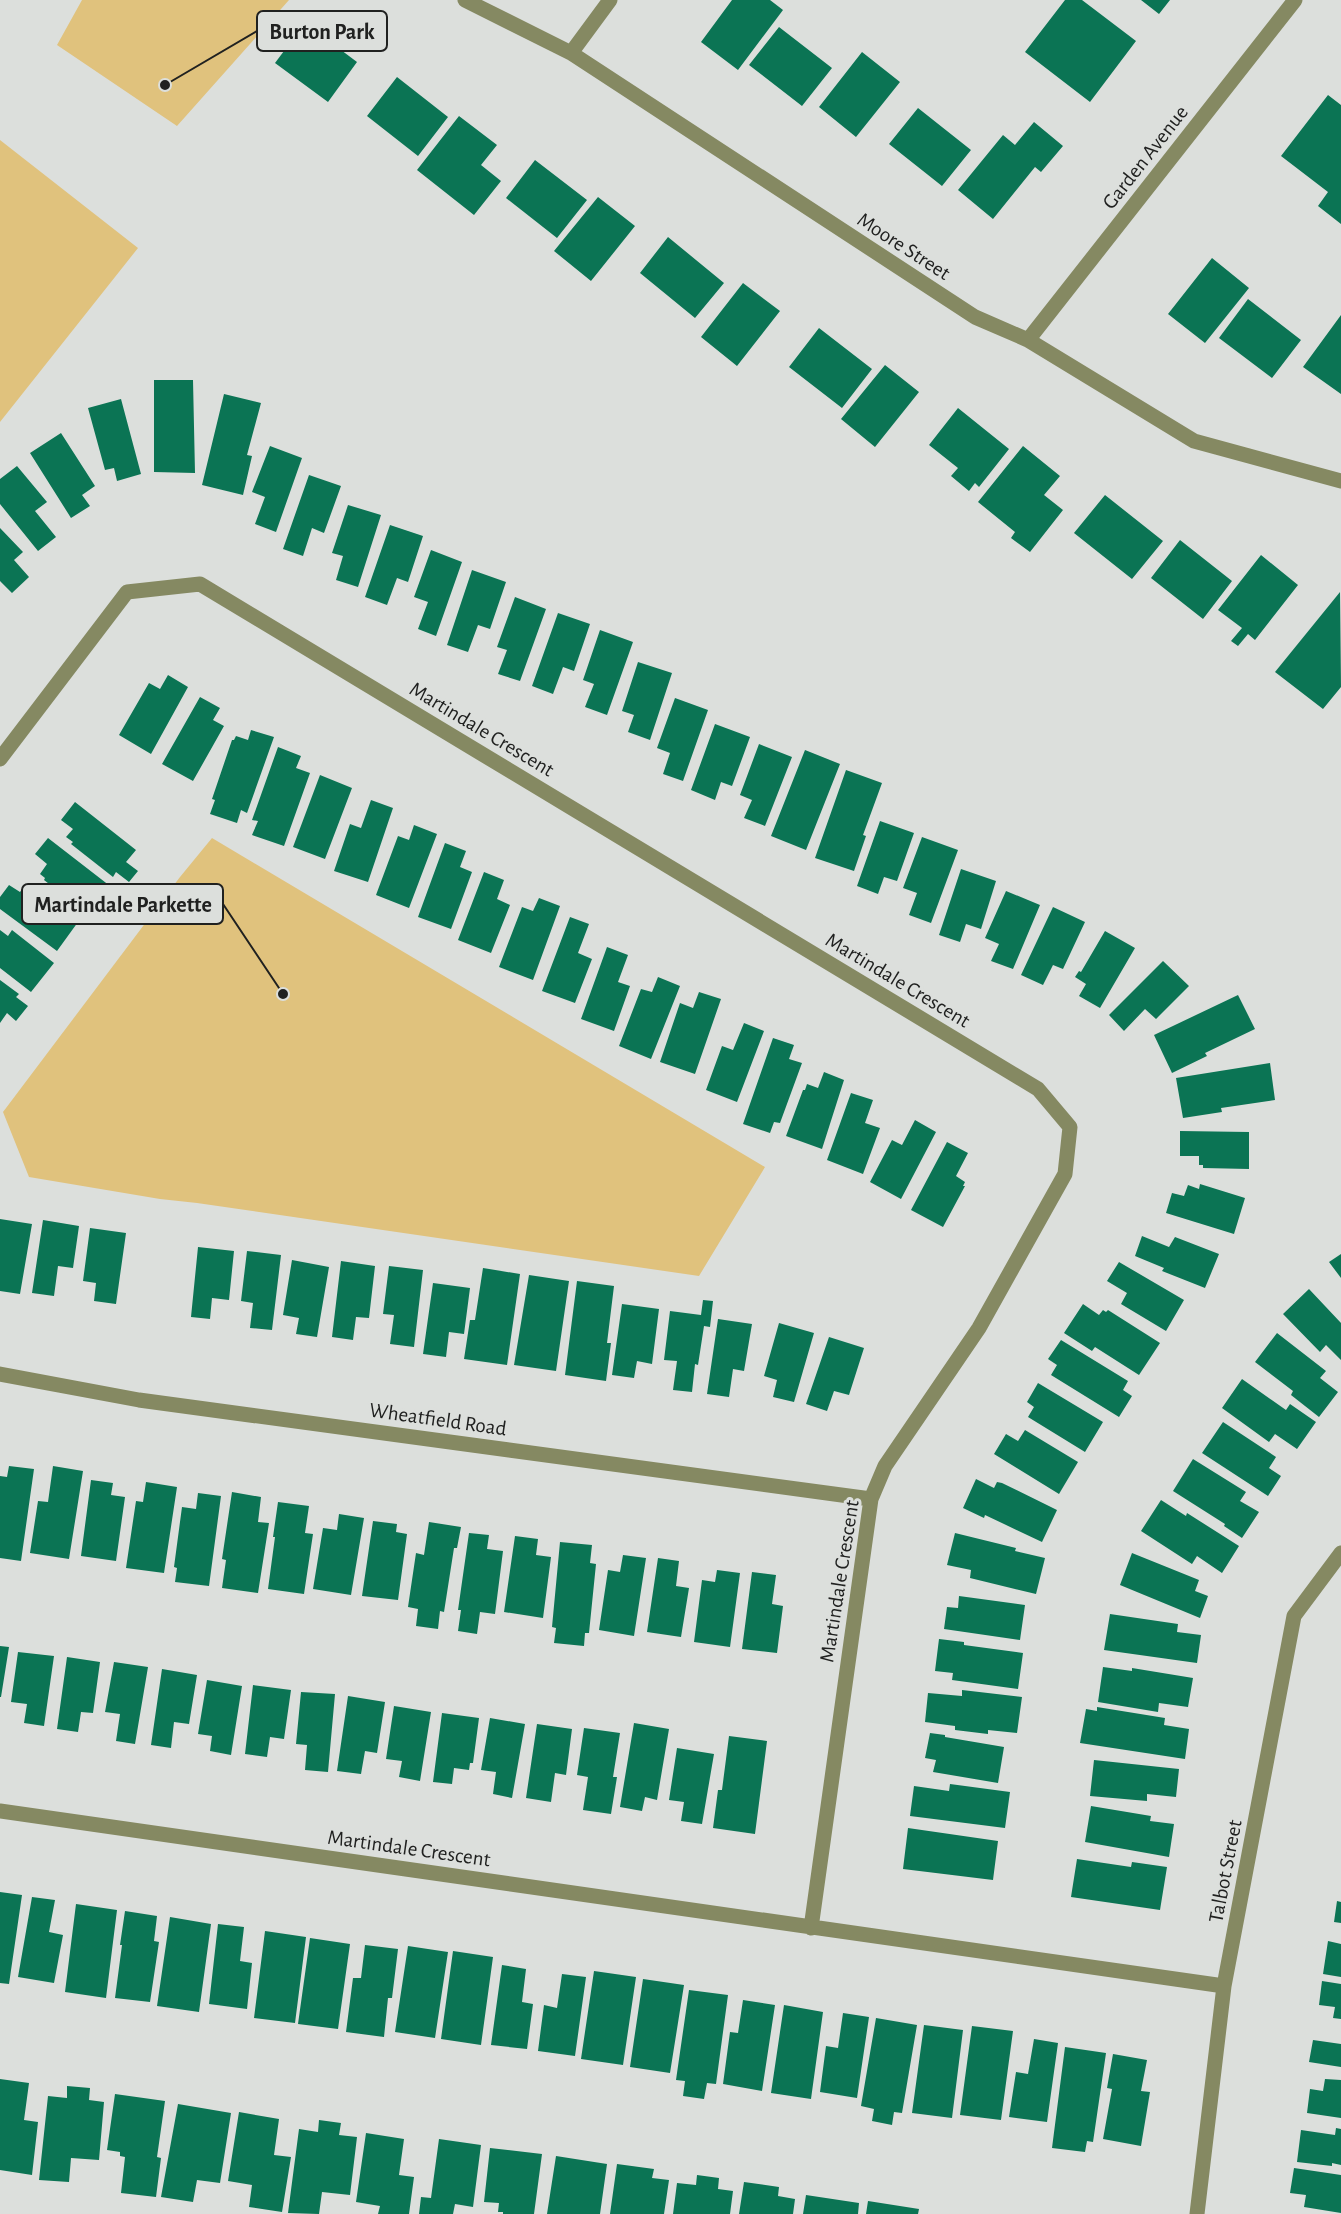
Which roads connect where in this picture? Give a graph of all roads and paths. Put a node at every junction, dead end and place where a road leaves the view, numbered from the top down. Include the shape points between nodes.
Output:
1 (465, 0) edge
2 (610, 0) edge
3 (1295, 0) edge
4 (571, 53) junction
5 (1028, 340) junction
6 (1341, 481) edge
7 (0, 759) edge
8 (0, 1374) edge
9 (871, 1499) junction
10 (1341, 1553) edge
11 (0, 1810) edge
12 (811, 1928) junction
13 (1224, 1986) junction
14 (1197, 2214) edge

1 - 4 street, Moore Street
2 - 4 street
3 - 5 street, Garden Avenue
4 - 5 street, Moore Street via 975,317
5 - 6 street, Moore Street via 1194,441
7 - 9 street, Martindale Crescent via 127,592 200,584 1038,1089 1070,1127 1065,1174 979,1328 885,1467
8 - 9 street, Wheatfield Road via 140,1400
9 - 12 street, Martindale Crescent
10 - 13 street, Talbot Street via 1294,1616
11 - 12 street, Martindale Crescent
12 - 13 street, Martindale Crescent
13 - 14 street, Talbot Street

